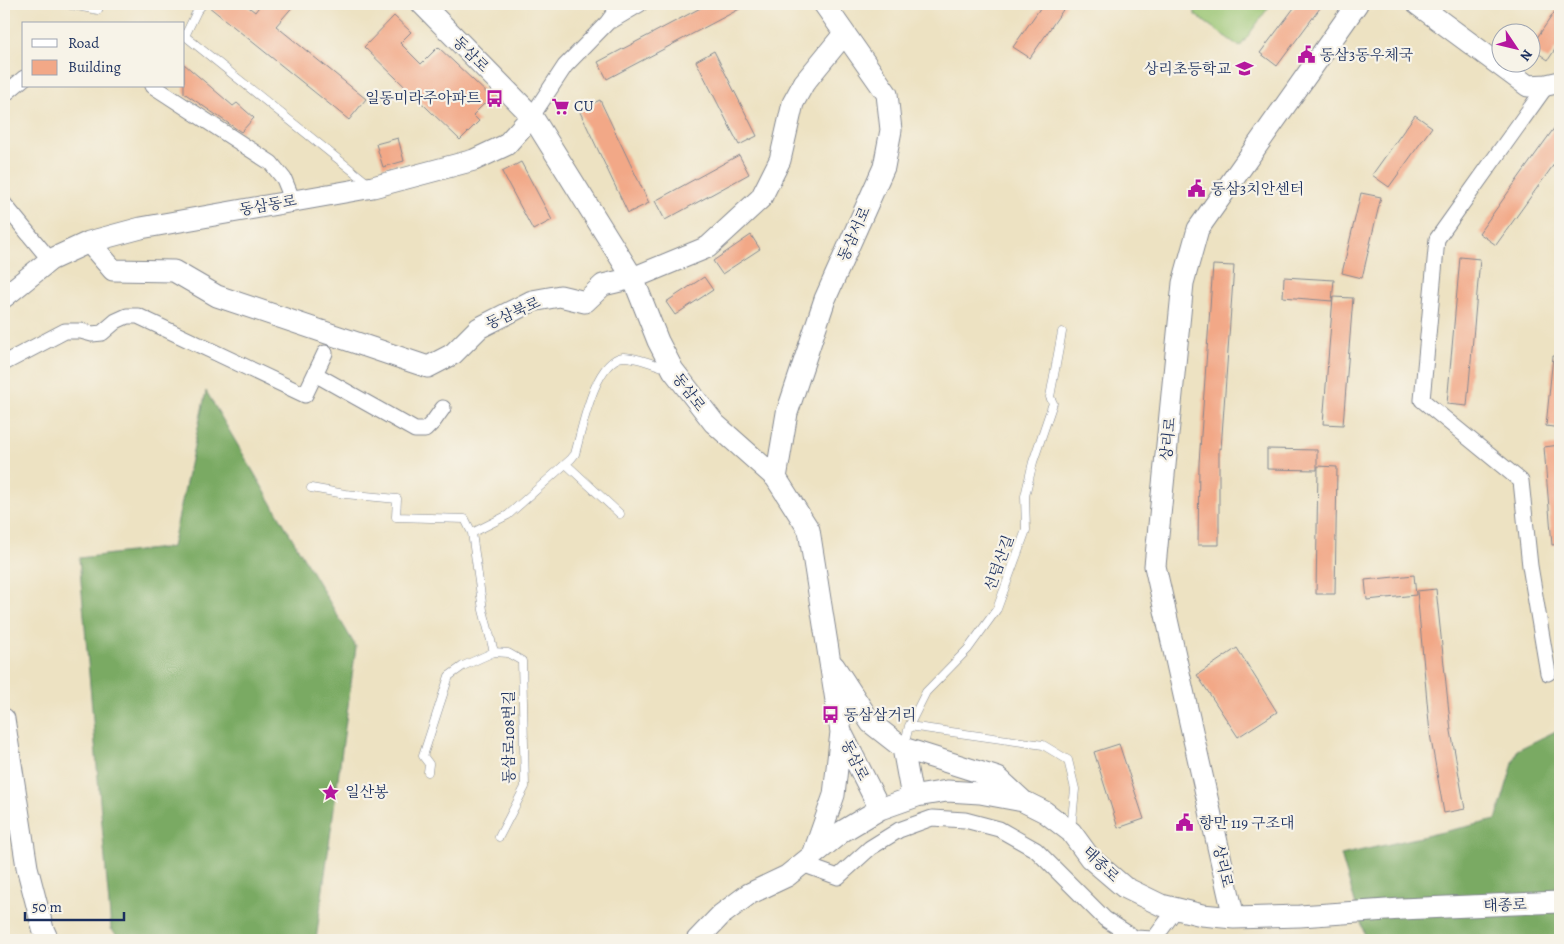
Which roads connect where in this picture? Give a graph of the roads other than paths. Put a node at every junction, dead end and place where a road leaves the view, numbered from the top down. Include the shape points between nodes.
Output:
1 (66, 4) edge
2 (202, 4) edge
3 (422, 4) edge
4 (621, 4) edge
5 (640, 4) edge
6 (824, 4) edge
7 (1357, 4) edge
8 (1417, 4) edge
9 (99, 7) edge
10 (607, 23) junction
11 (844, 34) junction
12 (22, 80) edge
13 (1554, 84) edge
14 (155, 88) edge
15 (4, 95) edge
16 (532, 116) junction
17 (373, 187) junction
18 (293, 201) junction
19 (4, 204) edge
20 (89, 242) junction
21 (50, 260) junction
22 (633, 278) junction
23 (4, 297) edge
24 (1062, 332) dead end
25 (325, 352) dead end
26 (4, 363) edge
27 (673, 370) junction
28 (315, 374) junction
29 (443, 408) dead end
30 (566, 464) junction
31 (776, 478) junction
32 (311, 488) dead end
33 (620, 514) dead end
34 (472, 533) junction
35 (494, 652) junction
36 (829, 658) junction
37 (1548, 673) dead end
38 (4, 719) edge
39 (908, 726) junction
40 (841, 732) junction
41 (903, 748) junction
42 (428, 772) dead end
43 (912, 797) junction
44 (1023, 801) junction
45 (880, 810) junction
46 (1071, 832) junction
47 (499, 837) dead end
48 (808, 860) junction
49 (1560, 902) edge
50 (1176, 909) junction
51 (1234, 918) junction
52 (48, 940) edge
53 (697, 940) edge

1 - 9 lane
2 - 17 lane via 185,36
3 - 16 street, 동삼로
4 - 10 street
5 - 10 street
6 - 11 street, 동삼서로
7 - 51 street, 상리로 via 1198,229 1183,283 1155,566
8 - 13 street via 1528,86
10 - 16 street via 565,66
11 - 22 street, 동삼북로 via 804,82 793,103 780,160 761,198 708,247
11 - 31 street, 동삼서로 via 887,94 891,130 884,167 825,299 787,413
12 - 15 street
13 - 37 street via 1437,239 1422,400 1521,481 1530,566
14 - 18 street via 271,163 284,180
16 - 17 street, 동삼동로 via 506,145 474,160
16 - 22 street, 동삼로
17 - 18 street, 동삼동로
18 - 20 street, 동삼동로 via 141,228
19 - 21 street
20 - 21 street, 동삼동로
20 - 22 street, 동삼북로 via 114,270 174,271 217,296 428,367 453,354 479,328 532,301 560,296 584,302 603,285
21 - 23 street, 동삼동로
22 - 27 street, 동삼로
24 - 39 lane, 선덤산길 via 1050,396 1053,404 1025,496 1026,530 1009,579 996,609 968,649 926,692
25 - 28 street
26 - 28 street via 65,330 102,333 116,321 138,316 305,394
27 - 30 lane via 629,357 608,365 596,383 575,454
27 - 31 street, 동삼로 via 714,424
28 - 29 street via 414,430 425,430
30 - 33 lane
30 - 34 lane via 508,515
31 - 36 street, 동삼로 via 808,530
32 - 34 lane via 397,499 396,517 465,519
34 - 35 lane via 483,610
35 - 42 lane via 449,676 423,756 429,764
35 - 47 lane, 동삼로108번길 via 508,653 522,661 525,786
36 - 40 street, 동삼로
36 - 41 street via 871,723
38 - 52 street via 27,867
39 - 41 lane, 선덤산길
39 - 46 lane via 1043,745 1068,760 1075,789
40 - 45 street, 동삼로
40 - 48 street via 834,795
41 - 43 street
41 - 44 street via 998,778
43 - 44 street, 태종로 via 947,791
43 - 45 street, 태종로
44 - 46 street, 태종로 via 1045,812
45 - 48 street, 태종로 via 843,831
46 - 50 street, 태종로 via 1090,858 1124,887
48 - 50 street via 838,877 870,848 899,830 932,818 965,820 999,829 1036,850 1105,919 1135,938 1154,939
48 - 53 street, 태종로 via 787,876 749,894 721,914
49 - 51 street, 태종로
50 - 51 street, 태종로

